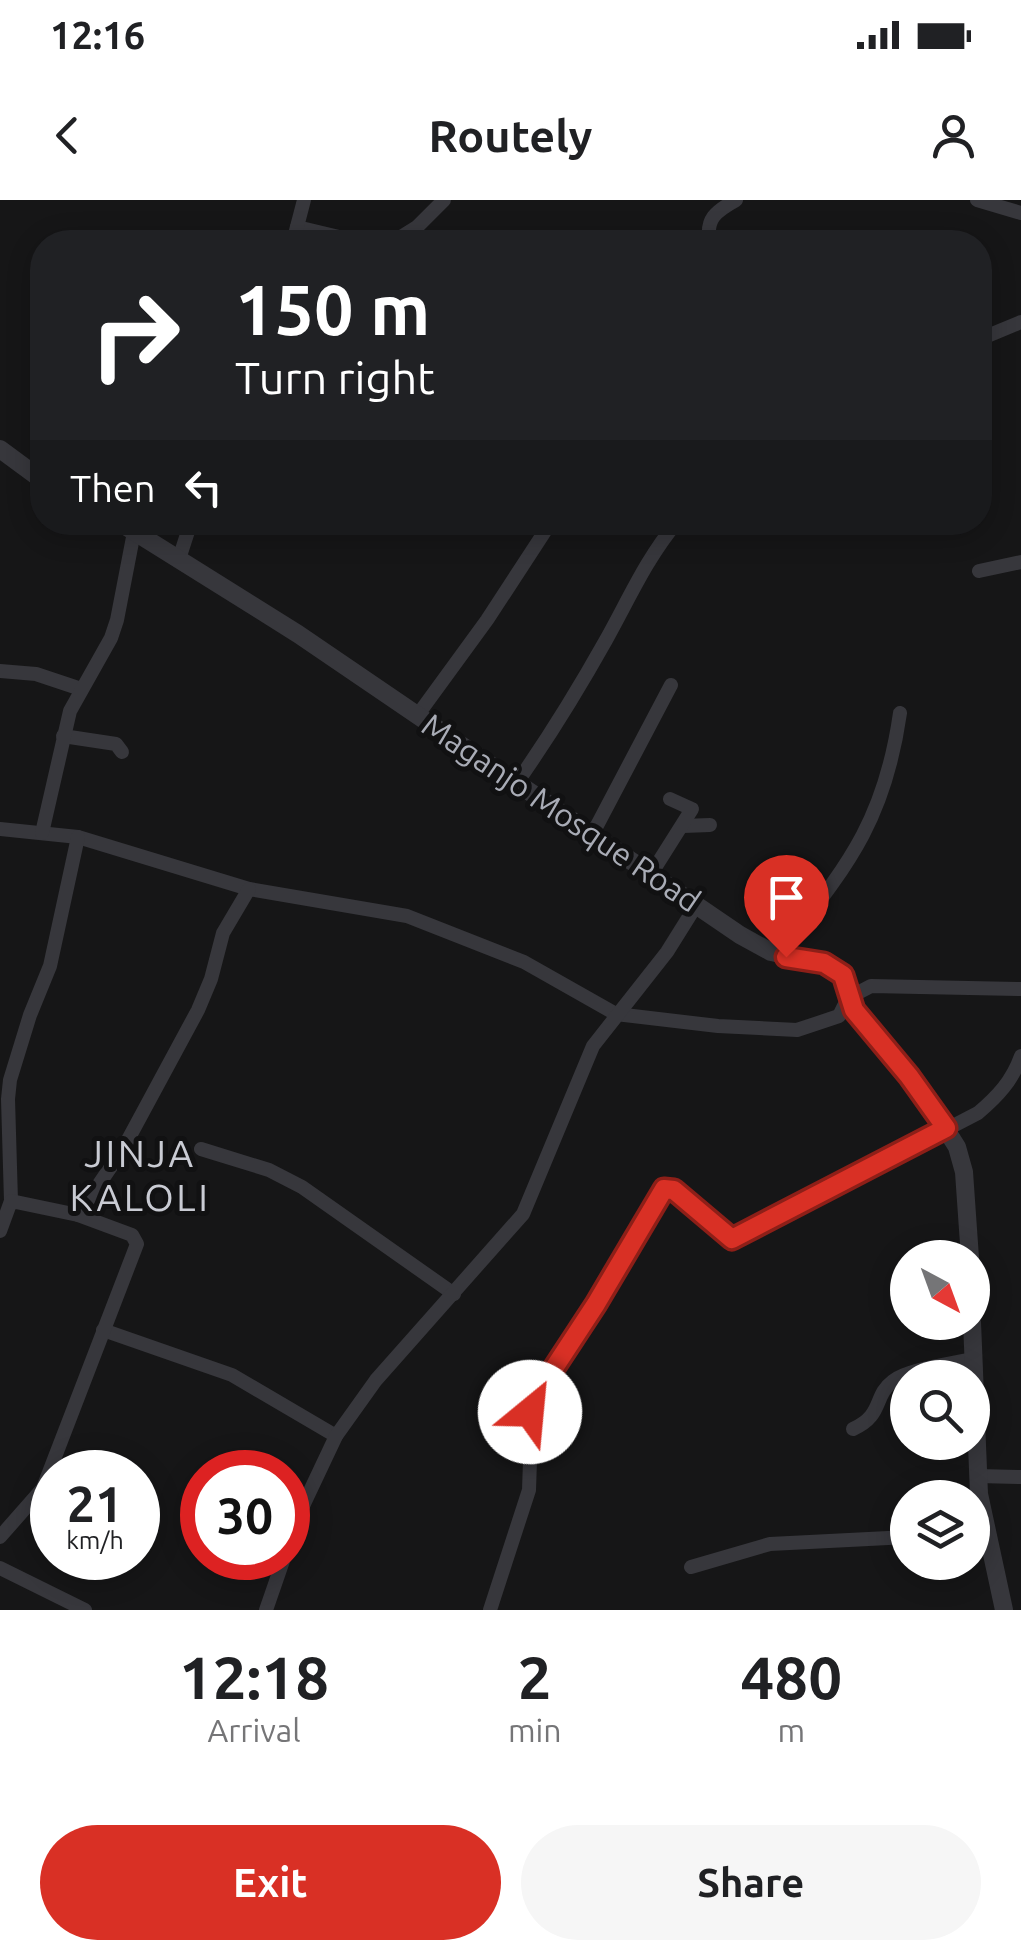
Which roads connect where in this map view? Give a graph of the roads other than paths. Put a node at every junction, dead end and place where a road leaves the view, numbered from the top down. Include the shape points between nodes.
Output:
1 (304, 200) edge
2 (444, 200) edge
3 (736, 200) edge
4 (977, 200) edge
5 (1021, 213) edge
6 (296, 230) edge
7 (412, 230) edge
8 (707, 230) edge
9 (1021, 322) edge
10 (992, 335) edge
11 (0, 449) edge
12 (30, 471) edge
13 (125, 535) edge
14 (139, 535) edge
15 (187, 535) edge
16 (543, 535) edge
17 (666, 535) edge
18 (179, 559) junction
19 (1021, 562) edge
20 (979, 572) dead end
21 (0, 670) edge
22 (671, 685) dead end
23 (81, 689) junction
24 (900, 713) dead end
25 (417, 716) junction
26 (63, 736) junction
27 (122, 752) dead end
28 (516, 784) junction
29 (670, 799) dead end
30 (710, 825) dead end
31 (683, 826) junction
32 (0, 829) edge
33 (42, 833) junction
34 (592, 835) junction
35 (78, 837) junction
36 (651, 874) junction
37 (249, 889) junction
38 (698, 904) junction
39 (779, 954) junction
40 (1021, 989) edge
41 (848, 998) junction
42 (616, 1014) junction
43 (1021, 1056) edge
44 (1016, 1079) edge
45 (946, 1128) junction
46 (201, 1149) dead end
47 (11, 1201) junction
48 (78, 1215) junction
49 (0, 1231) edge
50 (969, 1240) edge
51 (454, 1294) junction
52 (102, 1330) junction
53 (972, 1340) edge
54 (972, 1358) junction
55 (854, 1429) dead end
56 (336, 1436) junction
57 (978, 1476) junction
58 (1021, 1477) edge
59 (978, 1480) edge
60 (310, 1491) edge
61 (0, 1537) edge
62 (890, 1538) edge
63 (990, 1562) edge
64 (691, 1567) dead end
65 (0, 1568) edge
66 (276, 1580) edge
67 (85, 1610) edge
68 (266, 1610) edge
69 (490, 1610) edge
70 (1004, 1610) edge

1 - 6 street
2 - 7 street
3 - 8 street via 711,217
4 - 5 street
9 - 10 street
11 - 12 street
13 - 23 street via 111,638
14 - 18 street, Maganjo Mosque Road
15 - 18 street
16 - 25 street
17 - 28 street
18 - 25 street, Maganjo Mosque Road
19 - 20 street
21 - 23 street
22 - 34 street
23 - 26 street
24 - 39 street via 886,785 864,836
25 - 28 street, Maganjo Mosque Road
26 - 27 street via 116,744
26 - 33 street
28 - 34 street, Maganjo Mosque Road
29 - 31 street via 692,809
30 - 31 street
31 - 36 street
32 - 33 street
33 - 35 street
34 - 36 street, Maganjo Mosque Road
35 - 37 street
35 - 47 street via 50,966 8,1092
36 - 38 street, Maganjo Mosque Road
37 - 42 street via 428,923 524,962
37 - 48 street via 223,934 198,1010 124,1148
38 - 39 street, Maganjo Mosque Road
38 - 42 street
39 - 41 street, Maganjo Mosque Road via 838,970
40 - 41 street via 870,986
41 - 42 street via 838,1016 798,1030
41 - 45 street, Maganjo Mosque Road
42 - 51 street via 593,1046 524,1214
43 - 44 street
44 - 45 street via 978,1112
45 - 50 street, Maganjo Mosque Road via 962,1160
45 - 69 street via 732,1239 674,1190 664,1189 532,1402 529,1490
46 - 51 street via 302,1187
47 - 48 street
47 - 49 street
48 - 52 street via 132,1235 138,1244
51 - 56 street via 376,1380
52 - 56 street via 232,1375
52 - 61 street via 43,1488
53 - 54 street
54 - 55 street via 899,1377 873,1417
54 - 57 street
56 - 60 street
57 - 58 street
57 - 59 street
62 - 64 street via 770,1544
63 - 70 street
65 - 67 street
66 - 68 street

